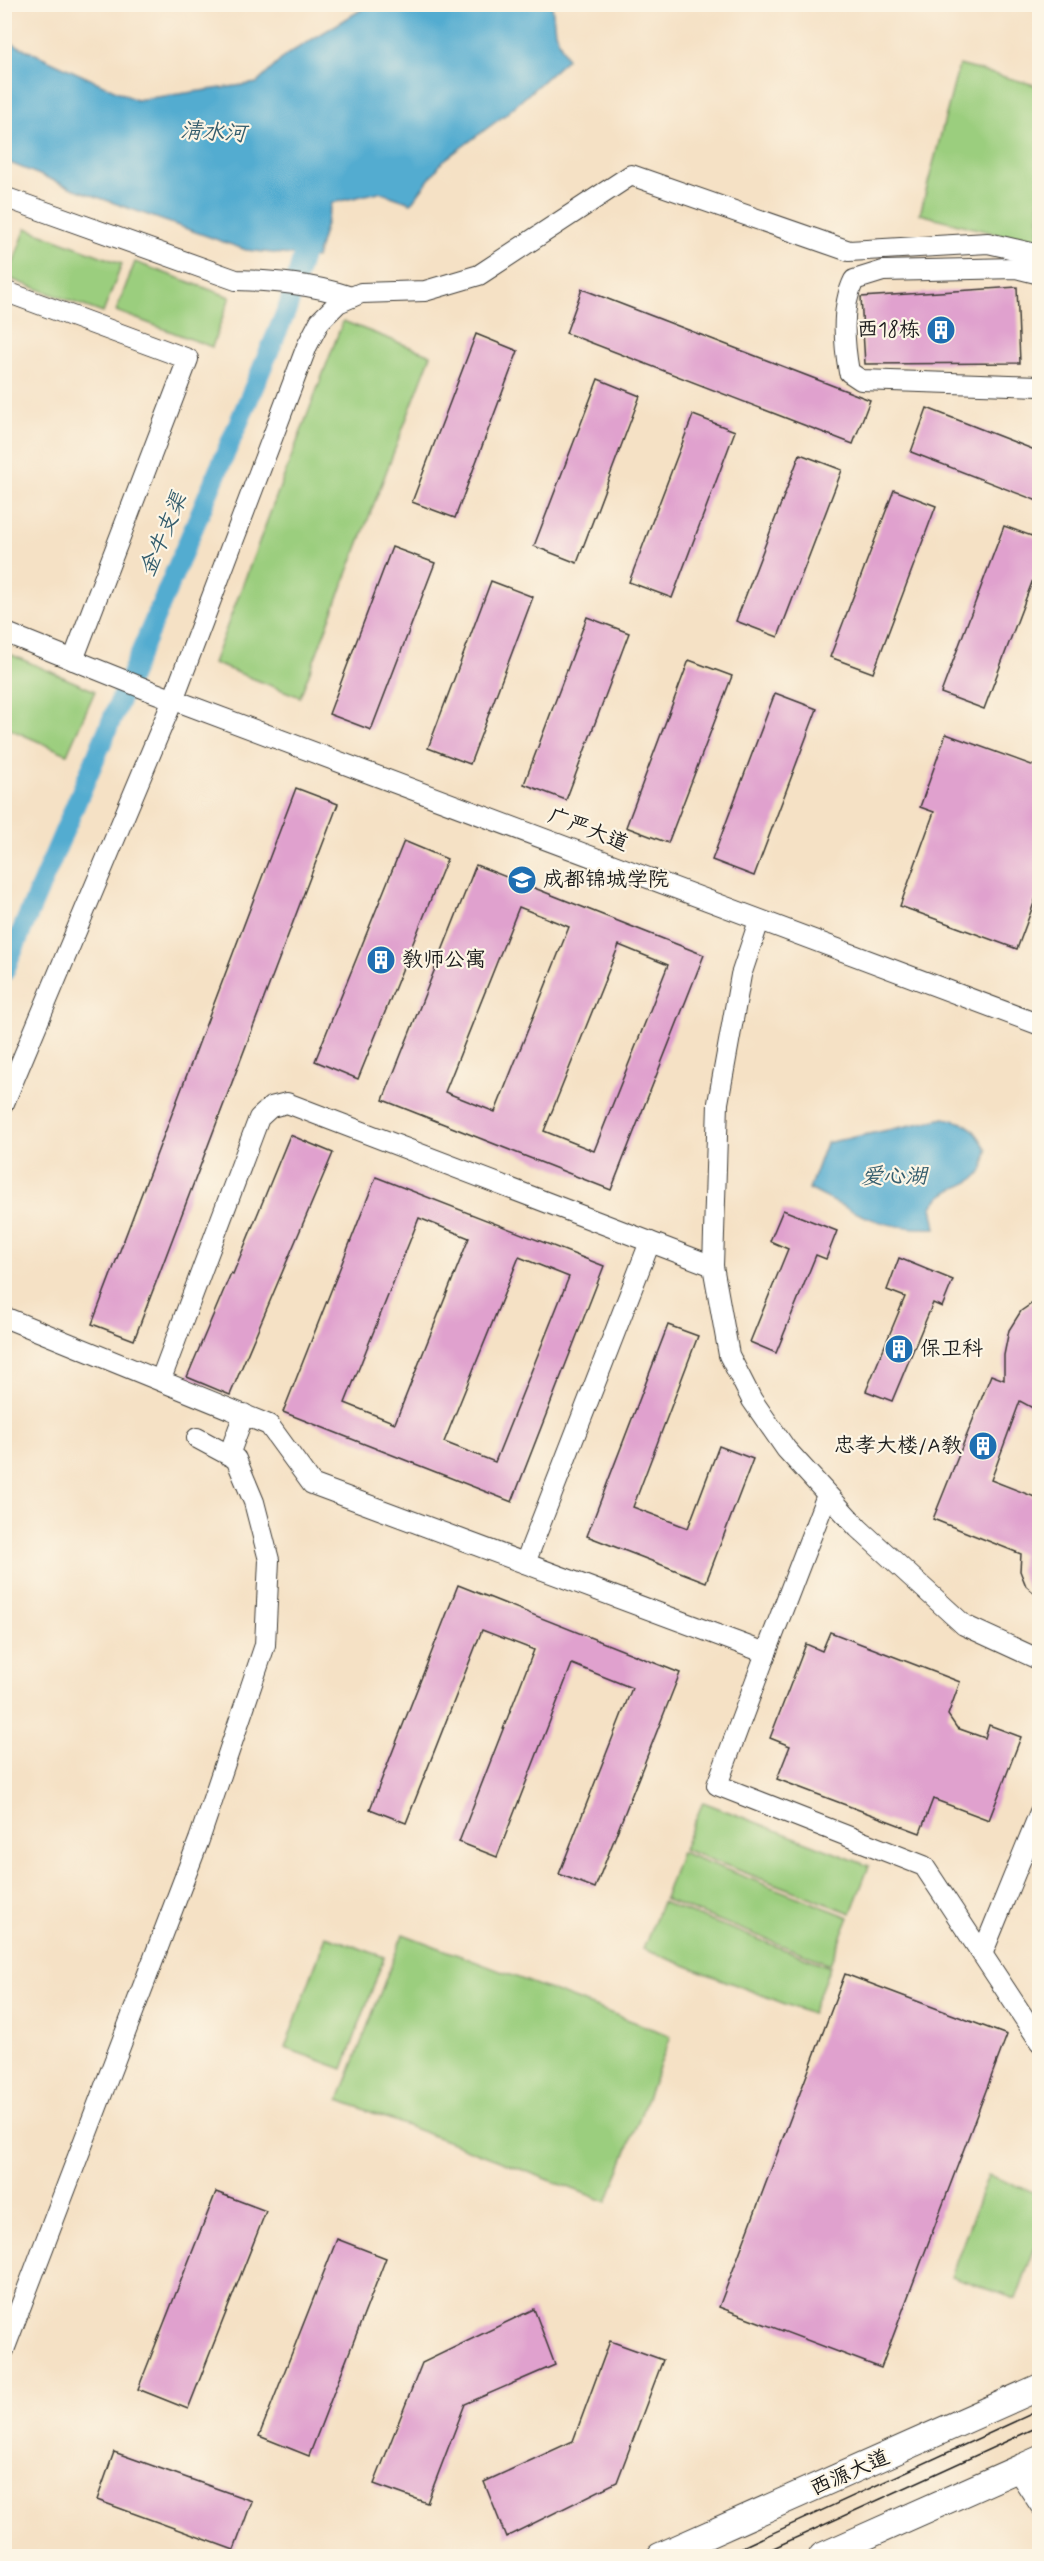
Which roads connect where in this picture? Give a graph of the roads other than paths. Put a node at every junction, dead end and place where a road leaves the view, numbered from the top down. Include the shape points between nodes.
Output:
1 (4, 197) edge
2 (1040, 255) edge
3 (1040, 274) edge
4 (4, 291) edge
5 (351, 297) junction
6 (1040, 386) edge
7 (4, 632) edge
8 (73, 660) junction
9 (173, 700) junction
10 (759, 921) junction
11 (1040, 1025) edge
12 (4, 1103) edge
13 (650, 1242) junction
14 (713, 1266) junction
15 (4, 1317) edge
16 (161, 1379) junction
17 (244, 1414) junction
18 (197, 1438) dead end
19 (230, 1455) junction
20 (827, 1495) junction
21 (525, 1563) junction
22 (766, 1653) junction
23 (1040, 1660) edge
24 (1040, 1812) edge
25 (983, 1952) junction
26 (1040, 2042) edge
27 (4, 2350) edge
28 (1040, 2387) edge
29 (1028, 2464) edge
30 (1040, 2505) edge
31 (660, 2556) edge
32 (822, 2556) edge

1 - 5 street via 236,280 318,286
2 - 5 street via 988,243 849,251 632,175 479,276 425,291 361,293
3 - 6 street via 1016,268 883,271 854,280 846,294 846,353 849,372 861,380
4 - 8 street via 188,359
5 - 9 street via 338,303 320,321 307,346
7 - 8 street, 广严大道
8 - 9 street, 广严大道
9 - 10 street, 广严大道
9 - 12 street
10 - 11 street, 广严大道
10 - 14 street via 741,975 718,1103
13 - 14 street
13 - 16 street via 287,1103 271,1107 259,1118
13 - 21 street
14 - 20 street via 729,1354 752,1400 786,1449
15 - 16 street
16 - 17 street
17 - 19 street
17 - 21 street via 269,1425 312,1484
18 - 19 street
19 - 27 street via 236,1459 254,1502 269,1560 265,1646 199,1840
20 - 22 street
20 - 23 street via 964,1626
21 - 22 street
22 - 25 street via 717,1785 924,1866
24 - 25 street
25 - 26 street
28 - 31 main road, 西源大道
29 - 30 street
29 - 32 main road

